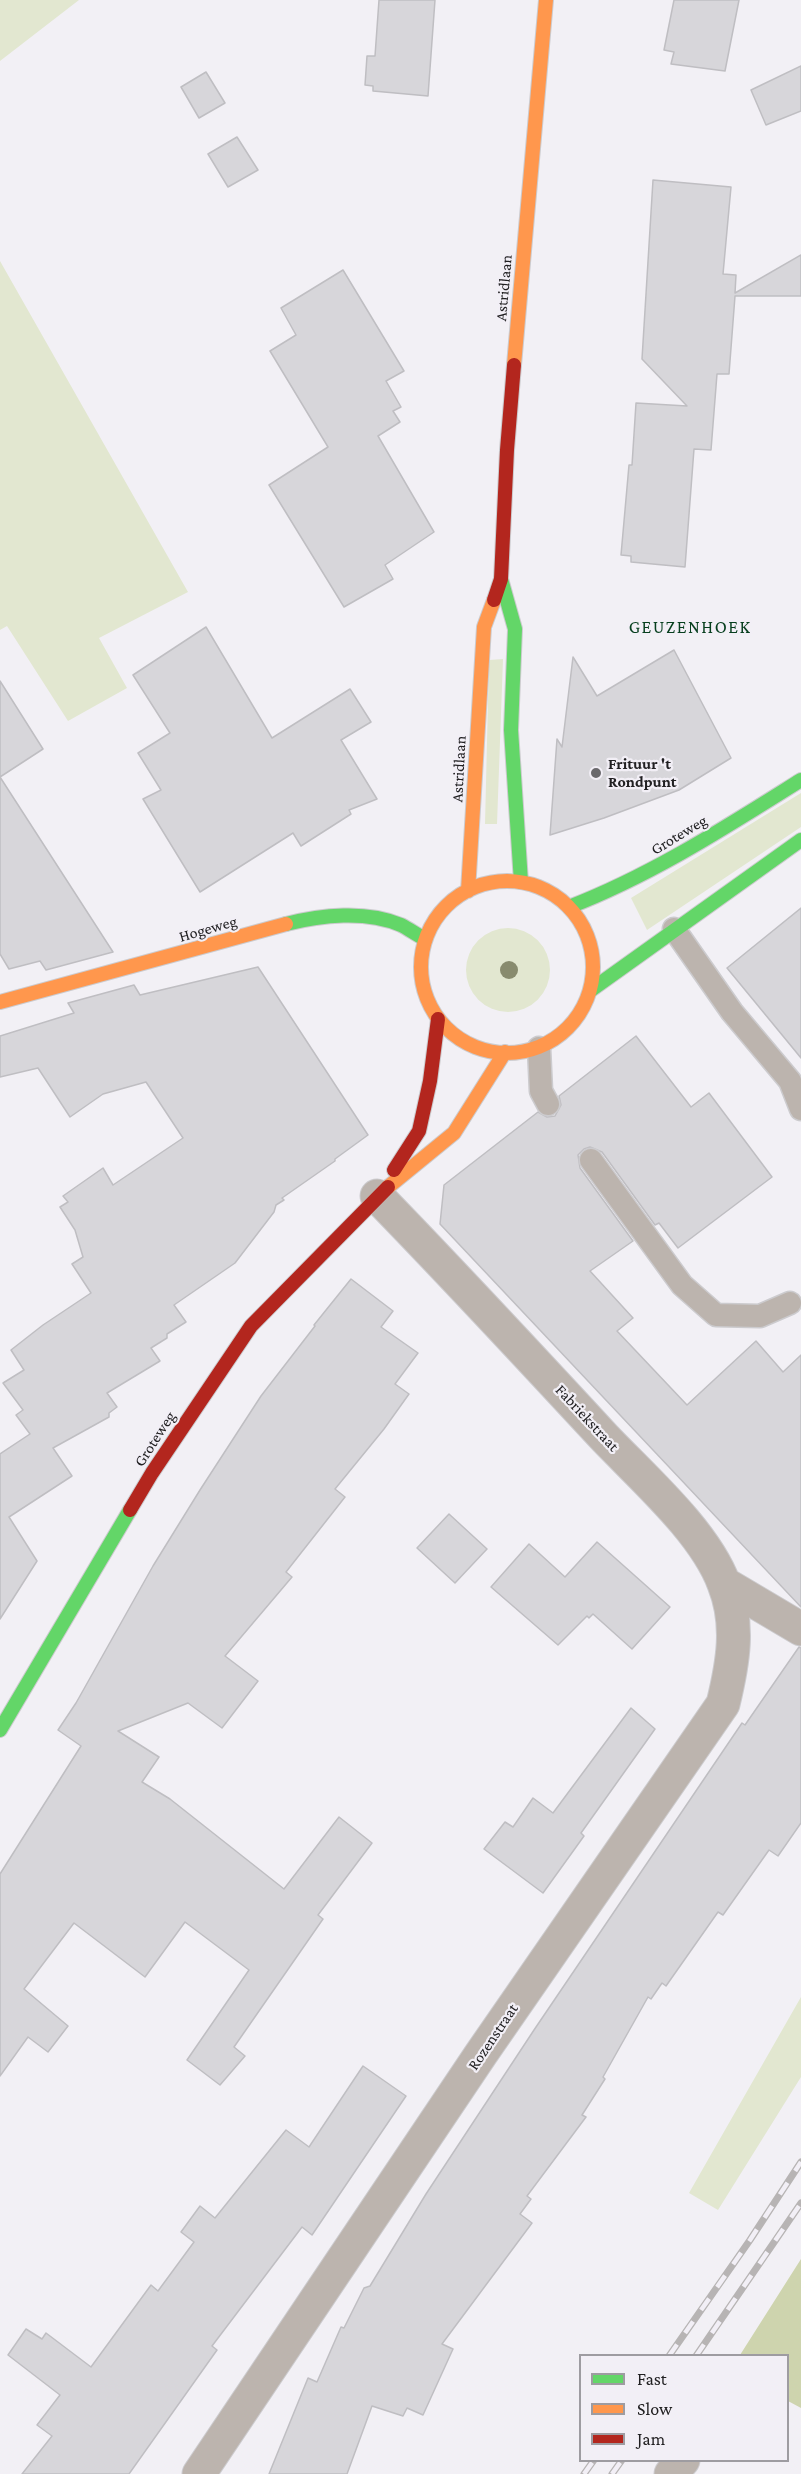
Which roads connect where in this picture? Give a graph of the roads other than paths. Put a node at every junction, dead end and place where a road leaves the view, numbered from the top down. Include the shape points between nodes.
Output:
1 (546, 0) edge
2 (501, 579) junction
3 (801, 780) edge
4 (801, 840) edge
5 (521, 882) junction
6 (468, 891) junction
7 (569, 907) junction
8 (674, 929) junction
9 (425, 939) junction
10 (591, 990) junction
11 (0, 1002) edge
12 (438, 1019) junction
13 (539, 1048) junction
14 (505, 1052) junction
15 (549, 1104) dead end
16 (801, 1109) edge
17 (591, 1160) dead end
18 (377, 1196) junction
19 (790, 1302) dead end
20 (725, 1584) junction
21 (801, 1629) edge
22 (0, 1730) edge
23 (681, 2462) edge
24 (199, 2474) edge
25 (671, 2474) edge

1 - 2 main road, Astridlaan via 507,450
2 - 5 main road, Astridlaan via 515,629 511,730
2 - 6 main road, Astridlaan via 484,627
3 - 7 main road, Groteweg via 662,865 611,892
4 - 8 main road
5 - 6 main road via 493,882
5 - 7 main road via 548,891
6 - 9 main road via 439,915
7 - 10 main road via 585,928 594,958
8 - 10 main road
8 - 16 lane via 732,1011 790,1081
9 - 11 main road, Hogeweg via 386,920 336,915 301,920
9 - 12 main road via 418,969 423,994
10 - 13 main road via 578,1019
12 - 14 main road via 458,1038 478,1048
12 - 18 main road, Groteweg via 419,1131
13 - 14 main road
13 - 15 lane via 541,1091
14 - 18 main road, Groteweg via 454,1133
17 - 19 lane via 682,1285 716,1315 760,1316
18 - 20 street, Fabriekstraat via 701,1542
18 - 22 main road, Groteweg via 251,1326 152,1473
20 - 21 street
20 - 24 street, Rozenstraat via 734,1620 733,1661 723,1704 481,2054
23 - 25 street

